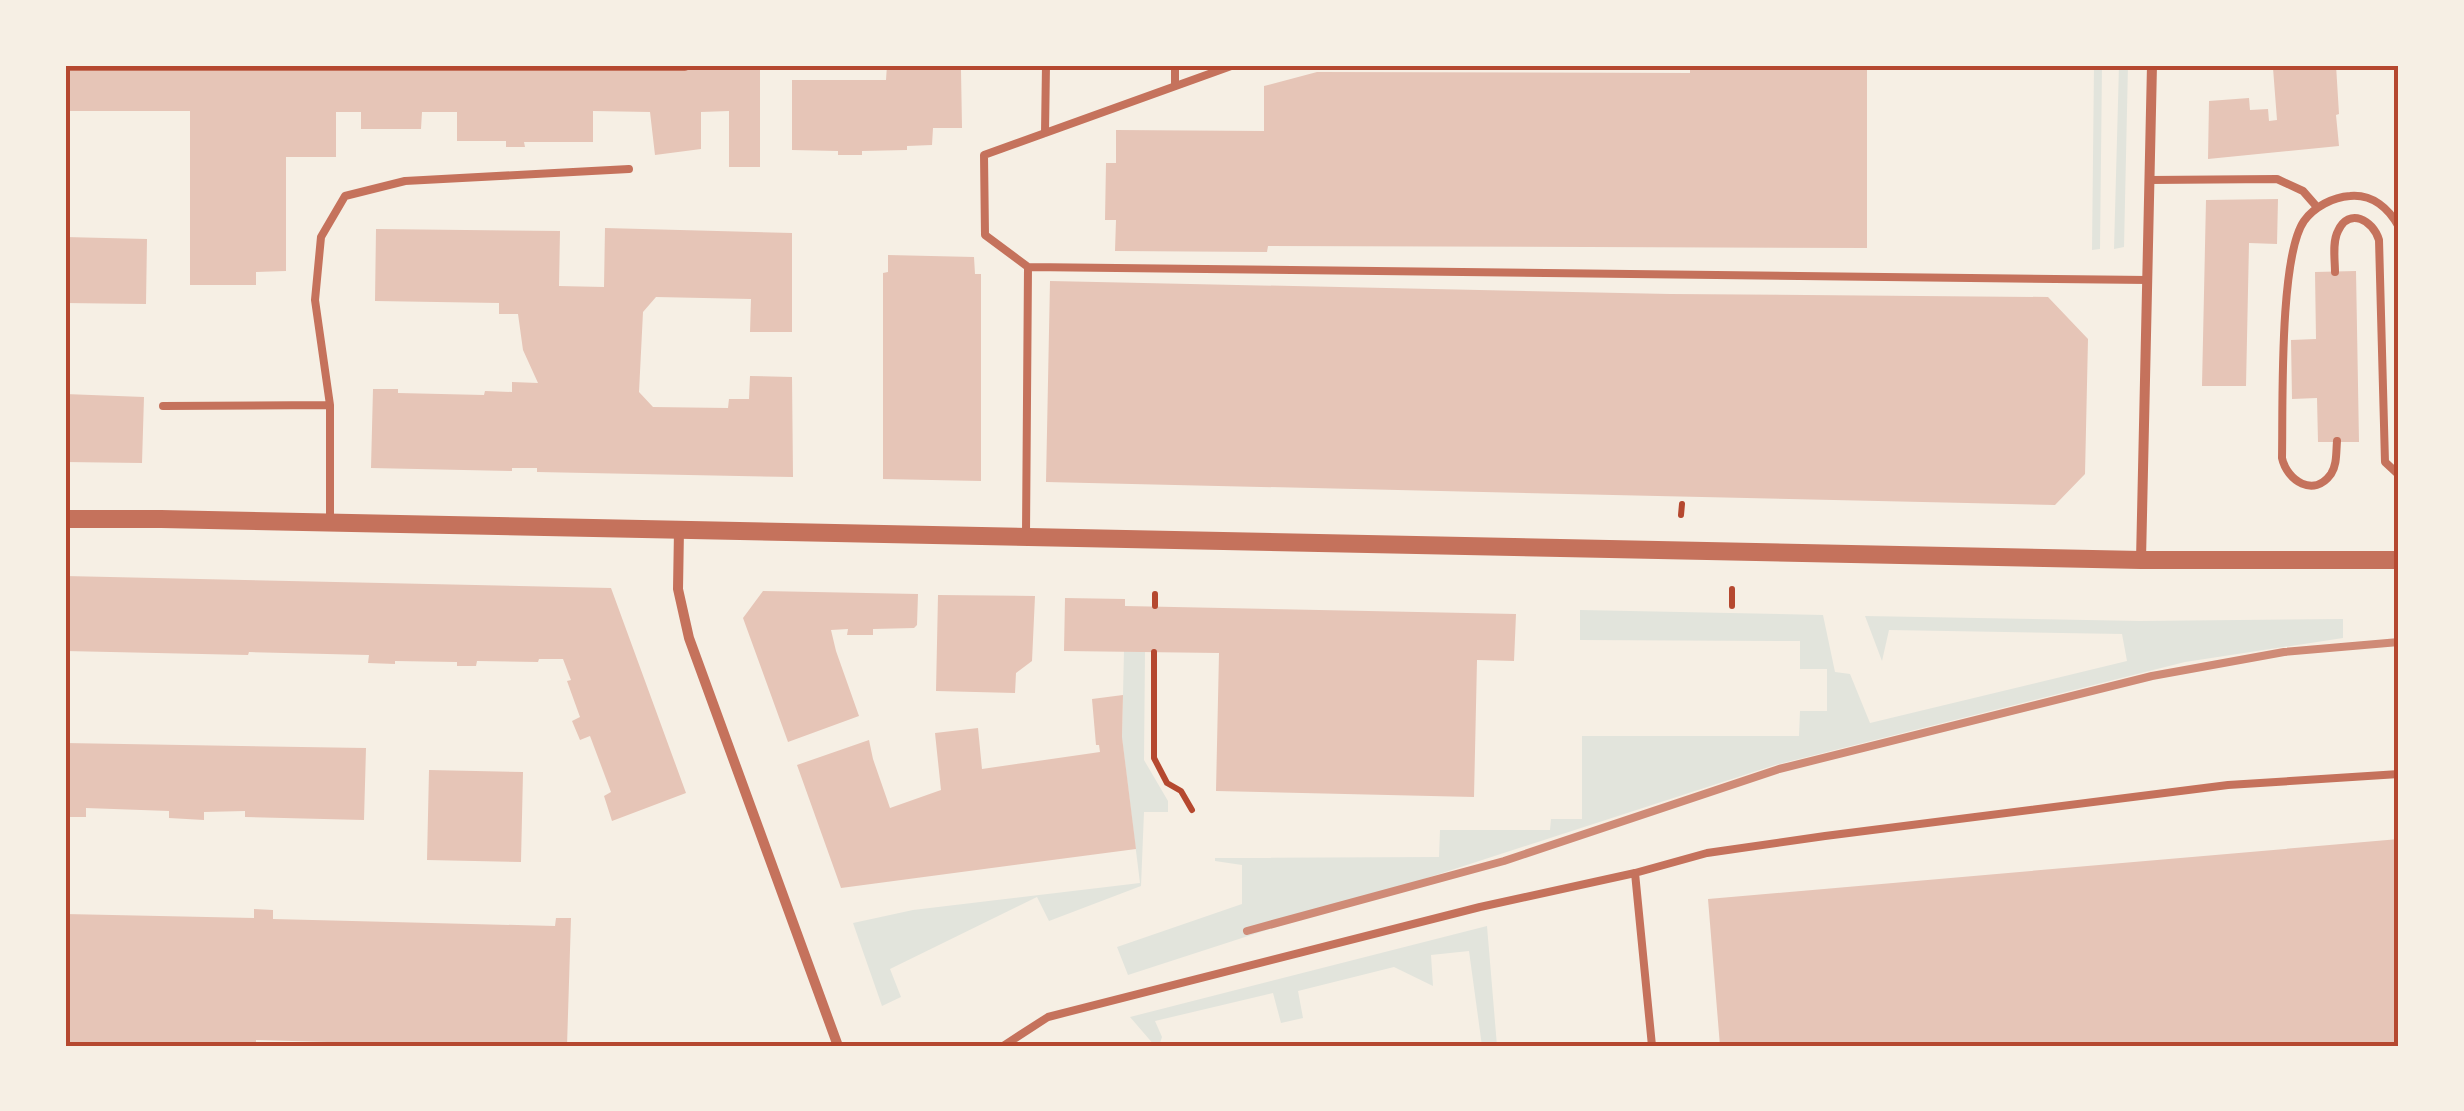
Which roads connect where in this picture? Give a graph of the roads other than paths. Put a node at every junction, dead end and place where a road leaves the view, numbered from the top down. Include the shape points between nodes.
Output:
1 (689, 65) edge
2 (1046, 65) edge
3 (1175, 65) edge
4 (1234, 65) edge
5 (2152, 65) edge
6 (624, 66) edge
7 (65, 67) edge
8 (1175, 86) junction
9 (1045, 133) junction
10 (629, 170) dead end
11 (2150, 180) junction
12 (2317, 207) junction
13 (2399, 227) edge
14 (1028, 268) junction
15 (2335, 272) dead end
16 (2148, 280) junction
17 (330, 405) junction
18 (163, 406) dead end
19 (2337, 442) dead end
20 (2399, 474) edge
21 (65, 518) edge
22 (330, 522) junction
23 (680, 530) junction
24 (1026, 537) junction
25 (2141, 560) junction
26 (2399, 560) edge
27 (2399, 774) edge
28 (1634, 873) junction
29 (838, 1046) edge
30 (1003, 1046) edge
31 (1652, 1046) edge

1 - 6 lane
2 - 9 lane
3 - 8 lane
4 - 8 lane
5 - 11 street
6 - 7 lane
8 - 9 lane
9 - 14 lane via 984,155 984,235
10 - 17 lane via 406,181 345,196 321,237 316,300
11 - 12 lane via 2277,180 2303,191
11 - 16 street
12 - 13 lane via 2336,198 2368,198
12 - 19 lane via 2302,223 2290,260 2284,470 2303,485 2326,480 2334,471
14 - 16 lane
14 - 24 lane
15 - 20 lane via 2338,229 2357,218 2368,221 2379,240 2385,462
16 - 25 street
17 - 18 lane
17 - 22 lane
21 - 22 street
22 - 23 street
23 - 24 street
23 - 29 street via 678,589 689,638
24 - 25 street
25 - 26 street
27 - 28 lane via 2228,784 1901,826 1708,854
28 - 30 lane via 1048,1017
28 - 31 lane

